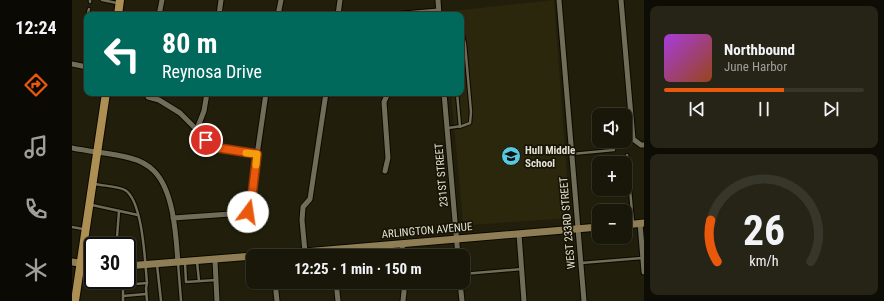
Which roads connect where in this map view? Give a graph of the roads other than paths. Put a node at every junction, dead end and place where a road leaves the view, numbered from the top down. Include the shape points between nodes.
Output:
1 (102, 0) edge
2 (162, 0) edge
3 (221, 0) edge
4 (280, 0) edge
5 (340, 0) edge
6 (438, 0) edge
7 (559, 0) edge
8 (621, 0) edge
9 (120, 2) edge
10 (102, 4) dead end
11 (89, 9) dead end
12 (88, 12) edge
13 (118, 12) edge
14 (160, 12) edge
15 (219, 12) edge
16 (278, 12) edge
17 (338, 12) edge
18 (439, 12) edge
19 (464, 40) edge
20 (72, 64) edge
21 (84, 66) edge
22 (106, 96) edge
23 (148, 96) edge
24 (206, 96) edge
25 (266, 96) edge
26 (326, 96) edge
27 (387, 96) edge
28 (444, 96) edge
29 (457, 96) edge
30 (460, 126) junction
31 (448, 128) junction
32 (197, 129) junction
33 (644, 145) edge
34 (72, 148) edge
35 (614, 150) dead end
36 (97, 153) junction
37 (257, 154) junction
38 (572, 154) junction
39 (627, 155) dead end
40 (385, 171) dead end
41 (92, 184) junction
42 (89, 205) junction
43 (119, 211) junction
44 (138, 215) junction
45 (173, 218) junction
46 (639, 224) edge
47 (72, 227) edge
48 (592, 228) edge
49 (578, 229) junction
50 (86, 230) junction
51 (519, 234) junction
52 (117, 237) edge
53 (457, 239) junction
54 (402, 244) junction
55 (305, 249) edge
56 (364, 249) edge
57 (402, 249) edge
58 (458, 249) edge
59 (246, 257) edge
60 (643, 258) junction
61 (215, 260) junction
62 (197, 261) junction
63 (181, 262) junction
64 (76, 263) edge
65 (581, 263) junction
66 (157, 264) junction
67 (136, 266) edge
68 (145, 266) junction
69 (522, 269) junction
70 (644, 272) edge
71 (470, 273) edge
72 (216, 280) junction
73 (199, 281) junction
74 (136, 284) edge
75 (147, 284) junction
76 (123, 289) edge
77 (276, 289) edge
78 (337, 289) edge
79 (404, 289) edge
80 (461, 289) edge
81 (146, 294) junction
82 (123, 296) junction
83 (75, 301) edge
84 (123, 301) edge
85 (147, 301) edge
86 (161, 301) edge
87 (181, 301) edge
88 (217, 301) edge
89 (277, 301) edge
90 (338, 301) edge
91 (403, 301) edge
92 (462, 301) edge
93 (524, 301) edge
94 (584, 301) edge

1 - 9 lane
1 - 10 lane
2 - 14 street
3 - 15 street
4 - 16 street
5 - 17 street
6 - 18 street
7 - 38 street, WEST 233RD STREET
8 - 33 street via 633,139
9 - 13 main road
11 - 12 lane
19 - 30 lane via 471,112 470,123
20 - 21 street
22 - 36 main road
23 - 32 street via 180,113
24 - 32 street
25 - 37 street
26 - 55 street via 310,199 303,207
27 - 40 street via 384,102 388,158
28 - 31 street, 231ST STREET
29 - 30 lane
30 - 31 lane
31 - 53 street, 231ST STREET
32 - 37 street via 206,140 219,148
34 - 36 street
35 - 38 lane
36 - 41 main road
36 - 45 street via 131,158 154,171 164,187
37 - 45 street via 248,212
38 - 49 street, WEST 233RD STREET
39 - 46 lane
41 - 42 main road
41 - 44 lane via 125,190 132,197
42 - 43 lane
42 - 50 main road
43 - 44 lane
43 - 52 lane
44 - 68 lane
45 - 63 street
46 - 60 street
47 - 50 lane
48 - 49 main road, ARLINGTON AVENUE
49 - 51 main road, ARLINGTON AVENUE
49 - 65 street, WEST 233RD STREET
50 - 64 main road
51 - 53 main road, ARLINGTON AVENUE
51 - 69 street
53 - 54 main road, ARLINGTON AVENUE
53 - 58 street, 231ST STREET
54 - 56 main road, ARLINGTON AVENUE
54 - 57 street
59 - 61 main road
60 - 65 lane
60 - 70 street
61 - 62 main road
61 - 72 street
62 - 63 main road
62 - 73 lane
63 - 66 main road
63 - 73 lane via 186,282
63 - 87 lane
64 - 83 main road
65 - 94 street, WEST 233RD STREET
66 - 68 main road
66 - 86 lane
67 - 68 main road
68 - 75 lane
69 - 71 lane
69 - 93 street
72 - 73 lane
72 - 88 street
74 - 75 lane
75 - 81 lane
76 - 82 lane
77 - 89 street
78 - 90 street
79 - 91 street
80 - 92 street
81 - 82 lane
81 - 85 lane
82 - 84 lane

